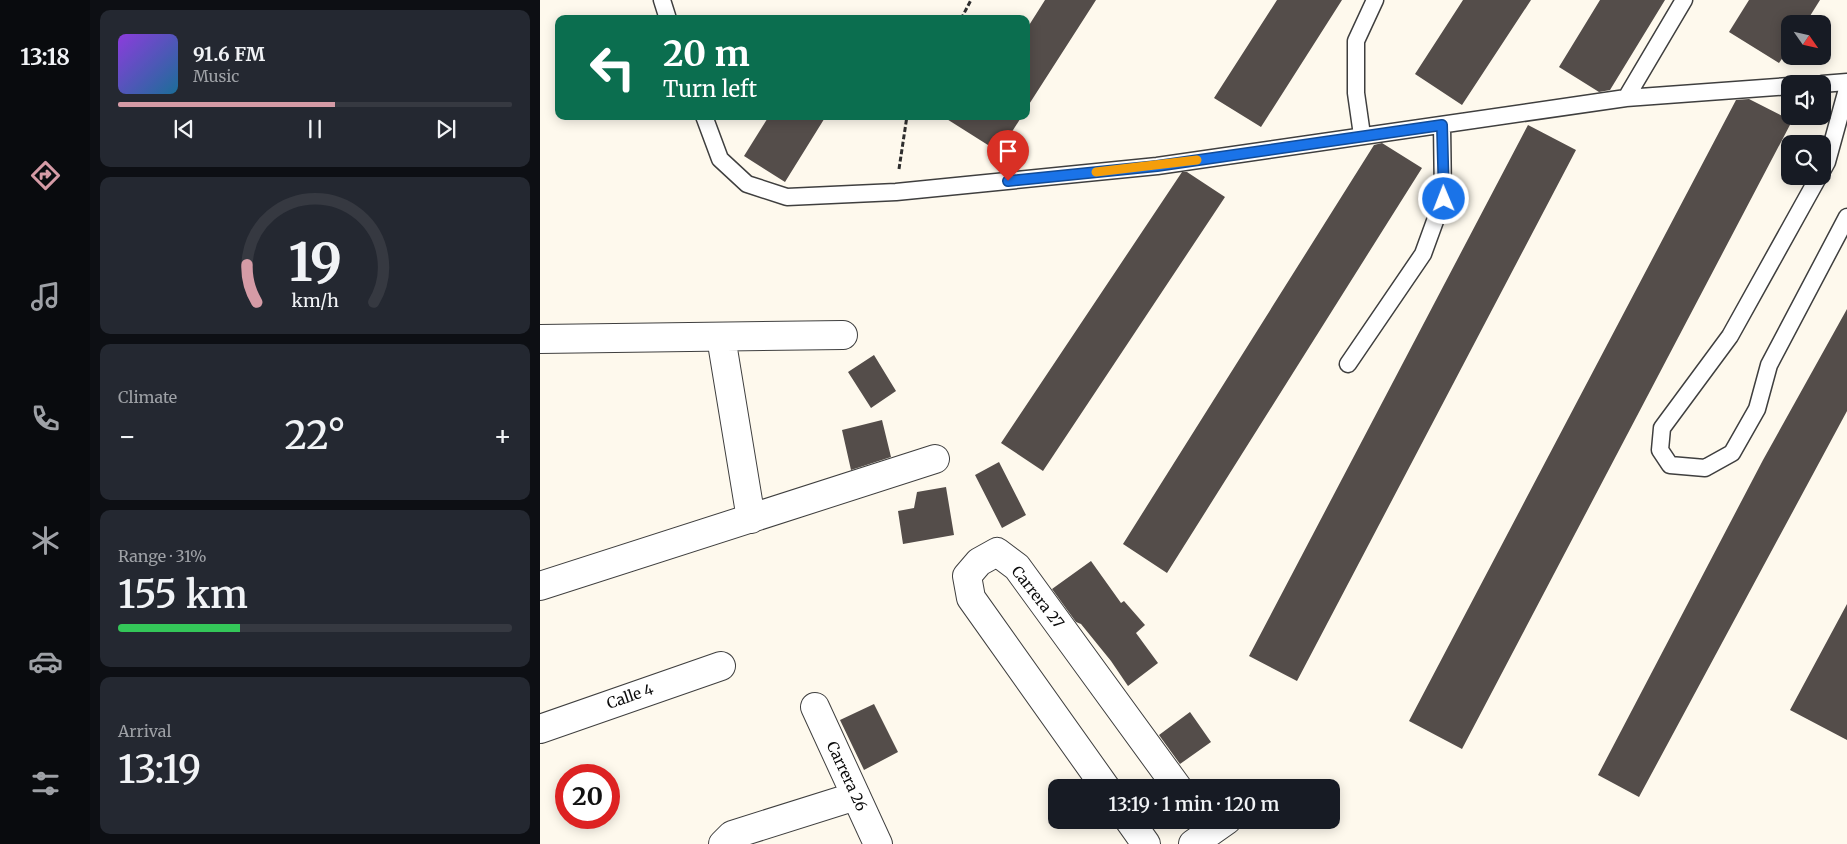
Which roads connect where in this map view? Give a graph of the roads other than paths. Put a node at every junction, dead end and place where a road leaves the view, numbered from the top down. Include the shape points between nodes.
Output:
1 (662, 0) edge
2 (1374, 0) edge
3 (1684, 0) edge
4 (667, 15) edge
5 (1847, 82) edge
6 (1831, 83) edge
7 (1781, 87) edge
8 (1847, 89) edge
9 (1626, 98) junction
10 (1842, 108) junction
11 (706, 120) edge
12 (1442, 125) junction
13 (1847, 132) edge
14 (1362, 135) junction
15 (1831, 148) edge
16 (1814, 185) edge
17 (1847, 217) edge
18 (843, 335) dead end
19 (721, 337) junction
20 (540, 339) edge
21 (1348, 364) dead end
22 (935, 458) dead end
23 (751, 519) junction
24 (540, 586) edge
25 (721, 666) dead end
26 (815, 707) dead end
27 (540, 729) edge
28 (1100, 779) edge
29 (1171, 779) edge
30 (856, 796) junction
31 (1135, 829) edge
32 (723, 844) edge
33 (878, 844) edge
34 (1146, 844) edge

1 - 4 lane
2 - 14 lane via 1356,41 1356,93
3 - 9 lane
5 - 6 lane
7 - 9 lane
8 - 10 lane
9 - 12 lane
10 - 13 lane
10 - 15 lane
11 - 14 lane via 720,158 747,184 786,197 896,192 1157,166
12 - 14 lane
12 - 21 lane via 1444,199 1423,254
16 - 17 lane via 1730,336 1662,428 1660,450 1670,465 1705,468 1732,452 1757,409 1768,365
18 - 19 street
19 - 20 street
19 - 23 street
22 - 23 street
23 - 24 street
25 - 27 street, Calle 4
26 - 30 street, Carrera 26
28 - 29 street, Carrera 27 via 971,598 967,576 979,562 997,552 1017,567
30 - 32 street via 732,836
30 - 33 street, Carrera 26
31 - 34 street

